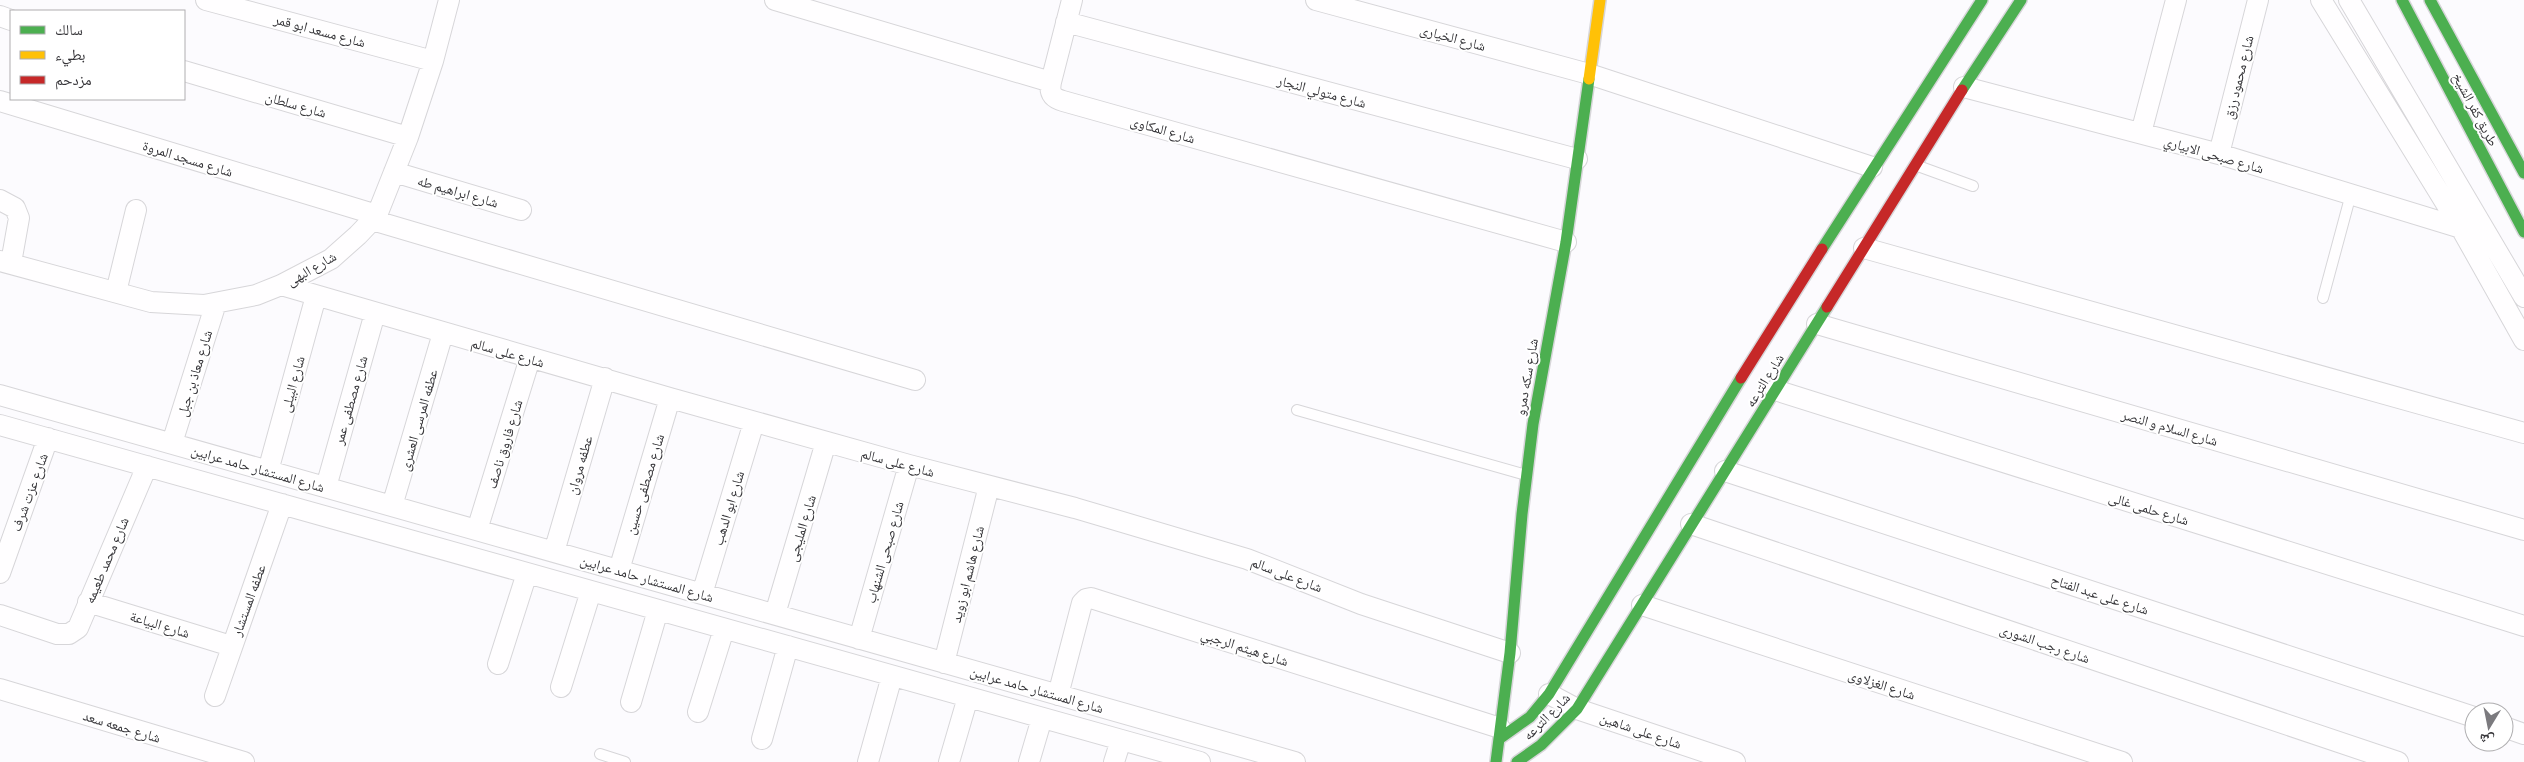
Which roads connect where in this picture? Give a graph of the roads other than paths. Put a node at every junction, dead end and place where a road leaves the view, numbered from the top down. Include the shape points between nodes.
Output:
1 (206, 0) edge
2 (449, 0) edge
3 (775, 0) edge
4 (1072, 0) edge
5 (1316, 0) edge
6 (1600, 0) edge
7 (1982, 0) edge
8 (2021, 0) edge
9 (2176, 0) edge
10 (2258, 0) edge
11 (2321, 0) edge
12 (2349, 0) edge
13 (2402, 0) edge
14 (2430, 0) edge
15 (1066, 22) junction
16 (433, 61) junction
17 (185, 70) edge
18 (1589, 74) junction
19 (1051, 82) junction
20 (1964, 87) junction
21 (0, 101) edge
22 (2141, 134) junction
23 (408, 136) junction
24 (2219, 154) junction
25 (1577, 159) junction
26 (2522, 164) edge
27 (1915, 165) junction
28 (1872, 167) junction
29 (394, 172) junction
30 (1973, 186) dead end
31 (2351, 194) junction
32 (0, 200) edge
33 (136, 210) dead end
34 (521, 210) dead end
35 (374, 218) junction
36 (2521, 218) edge
37 (2461, 228) junction
38 (2524, 232) edge
39 (1566, 242) junction
40 (1864, 248) junction
41 (6, 262) edge
42 (281, 285) junction
43 (116, 292) junction
44 (316, 296) junction
45 (2524, 297) edge
46 (2322, 298) dead end
47 (216, 303) junction
48 (375, 313) junction
49 (1817, 324) junction
50 (443, 333) junction
51 (2524, 340) edge
52 (530, 358) junction
53 (605, 378) junction
54 (915, 380) dead end
55 (1775, 390) junction
56 (0, 395) edge
57 (670, 398) junction
58 (1297, 410) dead end
59 (754, 422) junction
60 (0, 425) edge
61 (2524, 433) edge
62 (48, 438) junction
63 (826, 442) junction
64 (172, 444) junction
65 (909, 465) junction
66 (147, 466) junction
67 (268, 471) junction
68 (1725, 471) junction
69 (1527, 475) junction
70 (989, 486) junction
71 (326, 487) junction
72 (282, 504) junction
73 (392, 506) junction
74 (1691, 524) junction
75 (477, 530) junction
76 (2524, 530) edge
77 (554, 552) junction
78 (618, 570) junction
79 (0, 573) edge
80 (527, 573) junction
81 (591, 591) junction
82 (702, 594) junction
83 (88, 602) junction
84 (1642, 605) junction
85 (658, 610) junction
86 (775, 614) junction
87 (0, 615) edge
88 (2524, 626) edge
89 (724, 628) junction
90 (859, 639) junction
91 (231, 646) junction
92 (788, 646) junction
93 (1510, 653) junction
94 (944, 662) junction
95 (498, 664) dead end
96 (892, 676) junction
97 (561, 687) dead end
98 (0, 689) edge
99 (1549, 694) junction
100 (1058, 695) junction
101 (215, 696) dead end
102 (968, 697) junction
103 (631, 702) dead end
104 (1578, 709) junction
105 (698, 712) dead end
106 (2464, 714) edge
107 (1042, 718) junction
108 (1500, 733) junction
109 (762, 739) dead end
110 (1120, 740) junction
111 (600, 754) dead end
112 (244, 762) edge
113 (625, 762) edge
114 (868, 762) edge
115 (949, 762) edge
116 (1029, 762) edge
117 (1114, 762) edge
118 (1200, 762) edge
119 (1295, 762) edge
120 (1496, 762) edge
121 (1517, 762) edge
122 (1735, 762) edge
123 (2122, 762) edge
124 (2398, 762) edge

1 - 16 street, شارع مسعد ابو قمر
2 - 16 street, شارع البهى
3 - 19 street
4 - 15 street
5 - 18 street, شارع الخيارى
6 - 18 main road, شارع سكه دمرو
7 - 28 main road, شارع الترعه
8 - 20 main road, شارع الترعه
9 - 22 street
10 - 24 street, شارع محمود رزق
11 - 37 street
12 - 45 street
13 - 36 main road, طريق كفر الشيخ
14 - 26 main road, طريق كفر الشيخ
15 - 19 street
15 - 25 street, شارع متولي النجار
16 - 23 street, شارع البهى
17 - 23 street, شارع سلطان
18 - 25 main road, شارع سكه دمرو
18 - 28 street, شارع الخيارى
19 - 39 street, شارع المكاوى via 1052,95 1062,101
20 - 22 street, شارع صبحى الابياري
20 - 27 main road, شارع الترعه
21 - 35 street, شارع مسجد المروة
22 - 24 street, شارع صبحى الابياري
23 - 29 street, شارع البهى
24 - 31 street, شارع صبحى الابياري
25 - 39 main road, شارع سكه دمرو
27 - 30 lane
27 - 40 main road, شارع الترعه
28 - 99 main road, شارع الترعه
29 - 34 street, شارع ابراهيم طه
29 - 35 street, شارع البهى
31 - 37 street, شارع صبحى الابياري
31 - 46 lane
32 - 41 street via 15,208 19,218
33 - 43 street
35 - 42 street, شارع البهى via 331,259
35 - 54 street, شارع مسجد المروة
36 - 38 main road, طريق كفر الشيخ
37 - 51 street
39 - 69 main road, شارع سكه دمرو via 1533,424
40 - 49 main road, شارع الترعه
40 - 61 street
41 - 43 street, شارع البهى
42 - 44 street, شارع على سالم
42 - 47 street, شارع البهى via 256,295
43 - 47 street, شارع البهى via 151,302 178,305
44 - 48 street, شارع على سالم
44 - 67 street, شارع البيلى
47 - 64 street, شارع معاذ بن جبل
48 - 50 street, شارع على سالم
48 - 71 street, شارع مصطفى عمر
49 - 55 main road, شارع الترعه
49 - 76 street, شارع السلام و النصر
50 - 52 street, شارع على سالم
50 - 73 street, عطفه المرسى العشرى
52 - 53 street, شارع على سالم
52 - 75 street, شارع فاروق ناصف
53 - 57 street, شارع على سالم
53 - 77 street, عطفه مروان
55 - 68 main road, شارع الترعه
55 - 88 street, شارع حلمى غالى
56 - 64 street, شارع المستشار حامد عرابين
57 - 59 street, شارع على سالم
57 - 78 street, شارع مصطفى حسين
58 - 69 lane
59 - 63 street, شارع على سالم
59 - 82 street, شارع ابو الدهب
60 - 62 street, شارع المستشار حامد عرابين
62 - 66 street, شارع المستشار حامد عرابين
62 - 79 street, شارع عزت شرف
63 - 65 street, شارع على سالم
63 - 86 street, شارع المليجى
64 - 67 street, شارع المستشار حامد عرابين
65 - 70 street, شارع على سالم
65 - 90 street, شارع صبحى الشنهاب
66 - 72 street, شارع المستشار حامد عرابين
66 - 83 street, شارع محمد طعيمه
67 - 71 street, شارع المستشار حامد عرابين
68 - 74 main road, شارع الترعه
68 - 106 street, شارع على عبد الفتاح
69 - 93 main road, شارع سكه دمرو
70 - 93 street, شارع على سالم via 1247,559 1361,604
70 - 94 street, شارع هاشم ابو زويد
71 - 73 street, شارع المستشار حامد عرابين
72 - 80 street, شارع المستشار حامد عرابين
72 - 91 street, عطفه المستشار
73 - 75 street, شارع المستشار حامد عرابين
74 - 84 main road, شارع الترعه
74 - 124 street, شارع رجب الشورى
75 - 77 street, شارع المستشار حامد عرابين
77 - 78 street, شارع المستشار حامد عرابين
78 - 82 street, شارع المستشار حامد عرابين
80 - 81 street, شارع المستشار حامد عرابين
80 - 95 street
81 - 85 street, شارع المستشار حامد عرابين
81 - 97 street
82 - 86 street, شارع المستشار حامد عرابين
83 - 87 street, شارع محمد طعيمه via 78,628 69,634 52,632
83 - 91 street, شارع البياعة
84 - 104 main road, شارع الترعه
84 - 123 street, شارع الغزلاوى
85 - 89 street, شارع المستشار حامد عرابين
85 - 103 street
86 - 90 street, شارع المستشار حامد عرابين
89 - 92 street, شارع المستشار حامد عرابين
89 - 105 street
90 - 94 street, شارع المستشار حامد عرابين
91 - 101 street, عطفه المستشار
92 - 96 street, شارع المستشار حامد عرابين
92 - 109 street
93 - 108 main road, شارع سكه دمرو
94 - 100 street, شارع المستشار حامد عرابين
96 - 102 street, شارع المستشار حامد عرابين
96 - 114 street
98 - 112 street, شارع جمعه سعد
99 - 104 street, شارع على شاهين
99 - 108 main road, شارع الترعه via 1530,717
100 - 108 street, شارع هيثم الرجبي via 1082,603 1091,598
100 - 119 street, شارع المستشار حامد عرابين
102 - 107 street, شارع المستشار حامد عرابين
102 - 115 street
104 - 121 main road, شارع الترعه via 1541,745
104 - 122 street, شارع على شاهين
107 - 110 street, شارع المستشار حامد عرابين
107 - 116 street
108 - 120 main road, شارع سكه دمرو
110 - 117 street
110 - 118 street, شارع المستشار حامد عرابين
111 - 113 lane

